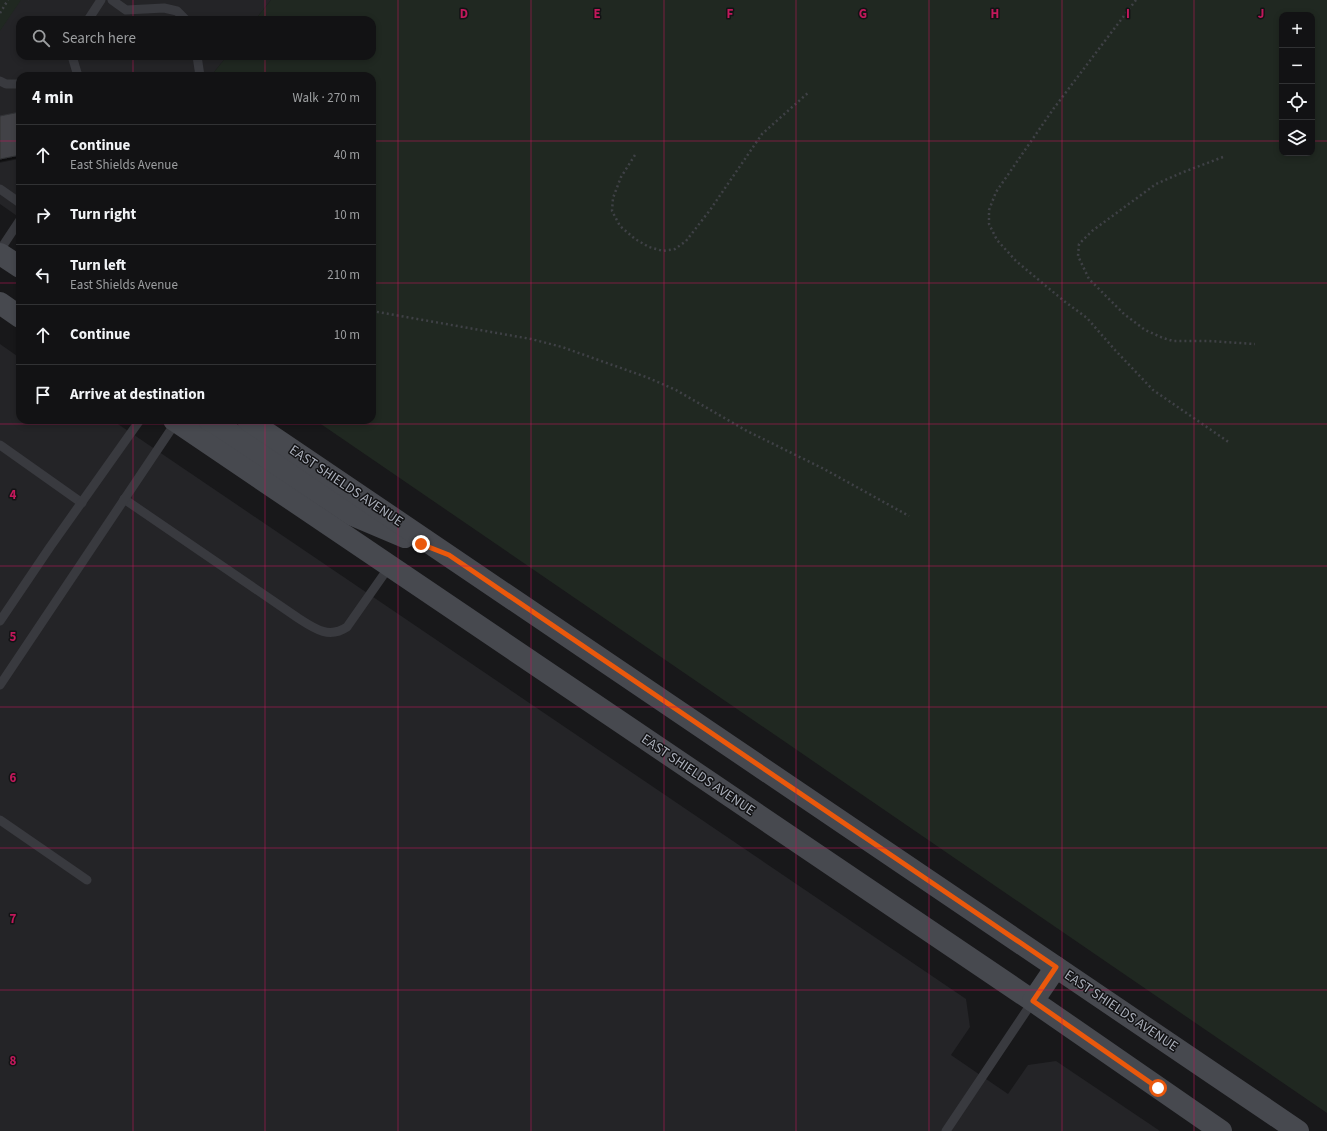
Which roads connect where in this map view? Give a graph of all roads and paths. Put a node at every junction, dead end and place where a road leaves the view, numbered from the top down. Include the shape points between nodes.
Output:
1 (8, 0) edge
2 (101, 0) edge
3 (112, 0) edge
4 (1136, 0) edge
5 (0, 13) edge
6 (91, 16) edge
7 (182, 16) edge
8 (73, 60) edge
9 (198, 60) edge
10 (77, 72) edge
11 (199, 72) edge
12 (0, 80) edge
13 (16, 84) edge
14 (810, 92) dead end
15 (636, 155) dead end
16 (1223, 156) dead end
17 (0, 189) edge
18 (16, 200) edge
19 (16, 226) edge
20 (0, 250) edge
21 (0, 254) edge
22 (16, 264) edge
23 (0, 303) edge
24 (376, 312) edge
25 (16, 314) edge
26 (1255, 344) dead end
27 (137, 424) edge
28 (175, 424) edge
29 (181, 424) edge
30 (217, 424) edge
31 (254, 424) edge
32 (1230, 443) dead end
33 (0, 445) edge
34 (124, 499) junction
35 (82, 503) junction
36 (909, 516) dead end
37 (449, 555) junction
38 (390, 567) junction
39 (0, 621) edge
40 (0, 685) edge
41 (0, 820) edge
42 (86, 880) dead end
43 (1056, 967) junction
44 (1033, 1001) junction
45 (946, 1131) edge
46 (1221, 1131) edge
47 (1298, 1131) edge

1 - 5 path
2 - 6 lane
3 - 7 lane via 126,10 164,8 178,11
4 - 32 path via 1054,108 996,192 989,210 989,224 997,240 1016,261 1087,318 1153,390
8 - 10 lane
9 - 11 lane
12 - 13 lane via 6,84
14 - 15 path via 762,134 710,210 686,241 675,249 663,251 635,239 620,226 612,211 613,198 621,177
16 - 26 path via 1156,184 1092,231 1079,244 1078,256 1089,279 1124,314 1145,330 1174,341
17 - 18 lane
19 - 20 lane
21 - 22 main road
23 - 25 main road
24 - 36 path via 562,347 646,377 676,390 747,431 824,469
27 - 35 lane
28 - 34 lane
29 - 38 main road, EAST SHIELDS AVENUE
30 - 37 main road via 353,515
31 - 37 main road, EAST SHIELDS AVENUE
33 - 35 lane
34 - 38 lane via 298,618 326,632 339,632 347,627
34 - 40 lane
35 - 39 lane
37 - 43 main road, EAST SHIELDS AVENUE
38 - 44 main road, EAST SHIELDS AVENUE
41 - 42 lane
43 - 44 main road
43 - 47 main road, EAST SHIELDS AVENUE
44 - 45 lane
44 - 46 main road, EAST SHIELDS AVENUE

